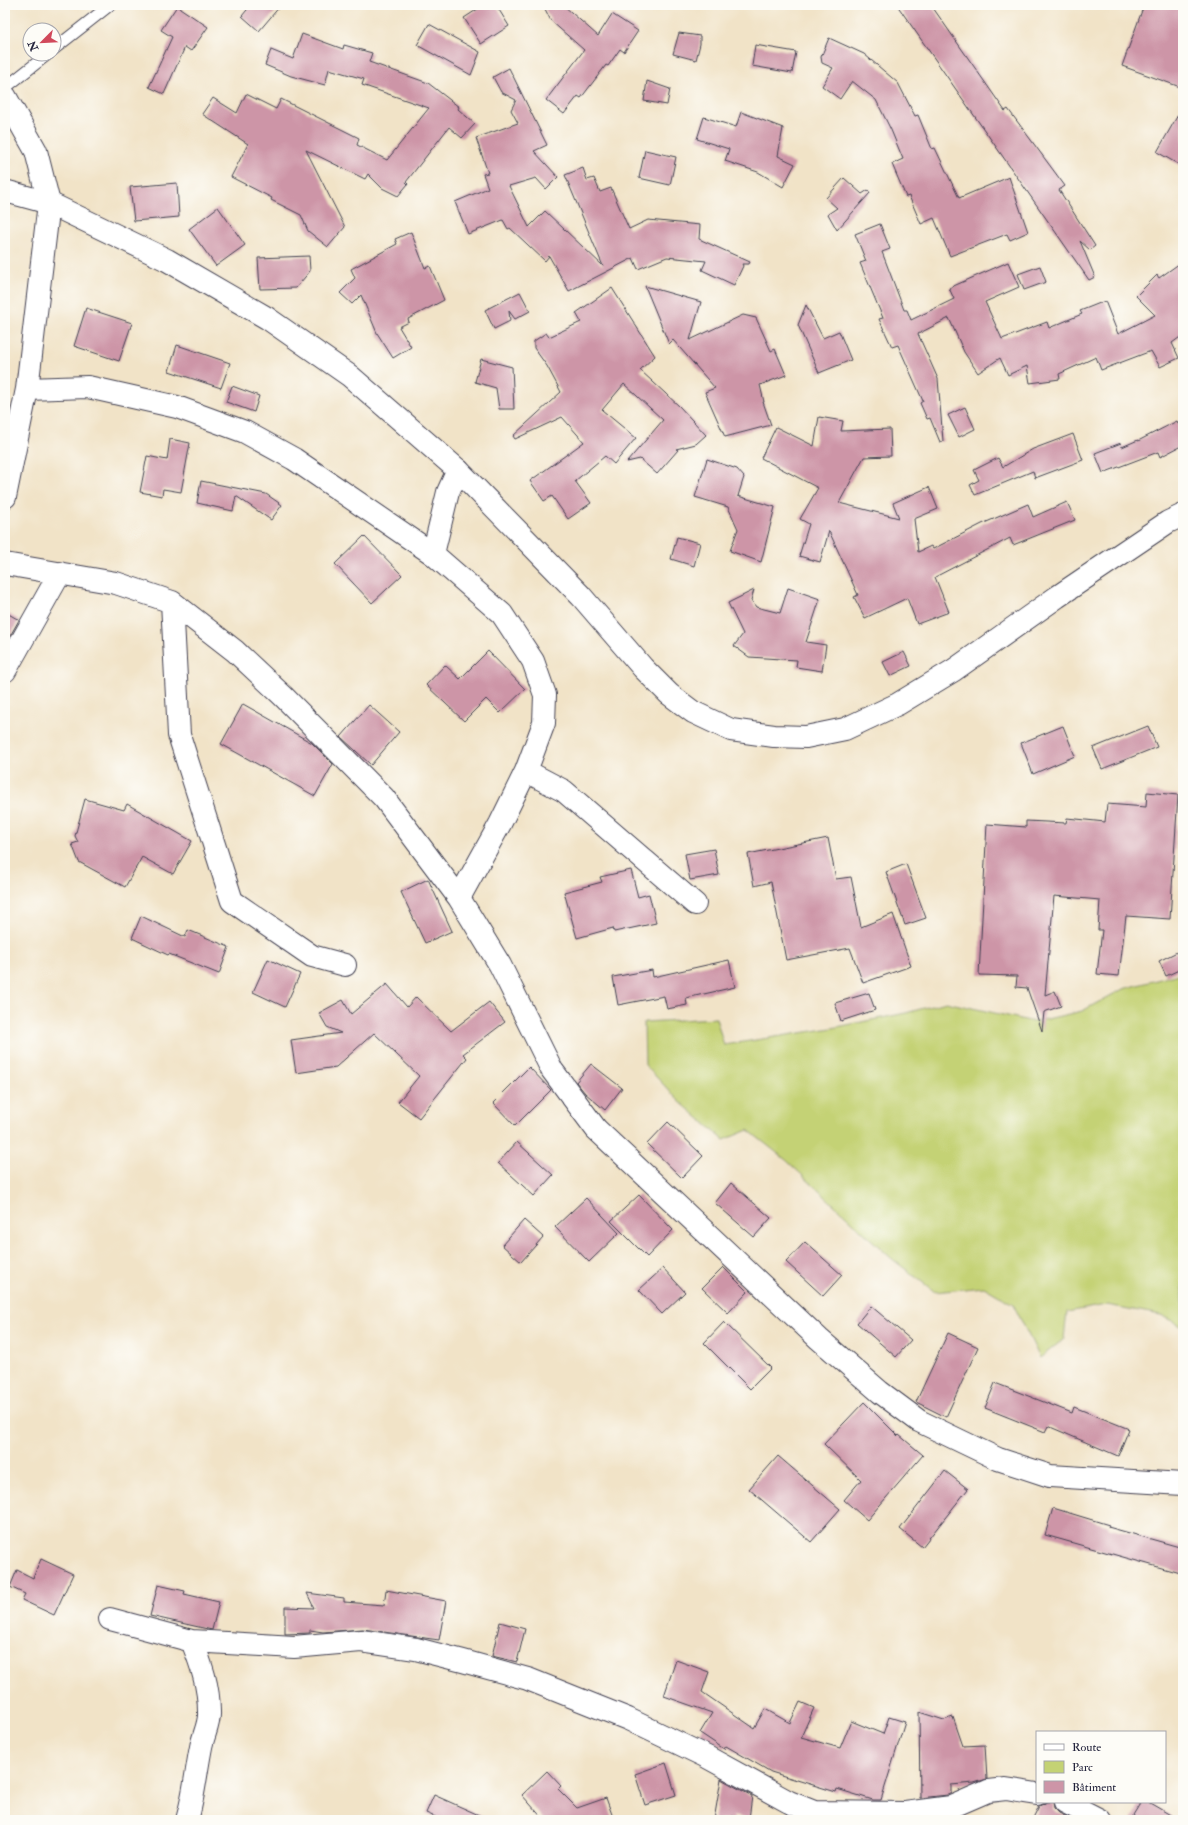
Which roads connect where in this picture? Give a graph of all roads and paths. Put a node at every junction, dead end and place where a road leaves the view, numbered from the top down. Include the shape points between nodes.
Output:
1 (110, 5) edge
2 (62, 43) edge
3 (38, 62) edge
4 (5, 88) edge
5 (5, 96) edge
6 (5, 191) edge
7 (49, 203) junction
8 (27, 389) junction
9 (458, 470) junction
10 (5, 497) edge
11 (1183, 515) edge
12 (433, 554) junction
13 (5, 564) edge
14 (60, 572) junction
15 (172, 602) junction
16 (5, 671) edge
17 (526, 771) junction
18 (459, 898) junction
19 (695, 904) dead end
20 (345, 965) dead end
21 (1183, 1484) edge
22 (110, 1619) dead end
23 (192, 1641) junction
24 (1036, 1794) edge
25 (1067, 1803) edge
26 (187, 1820) edge
27 (1100, 1820) edge

1 - 2 lane
3 - 4 lane
5 - 7 street via 36,151
6 - 7 street
7 - 8 street
7 - 9 street via 167,260 267,318 350,376
8 - 10 street
8 - 12 street via 88,387 177,408 245,432 294,459
9 - 11 street via 581,596 668,694 693,712 731,730 774,736 806,737 845,728 898,704 954,670 1063,593 1168,522
9 - 12 street via 448,492
12 - 17 street via 502,614 533,661 545,695 544,723
13 - 14 street
14 - 15 street via 116,583
14 - 16 street
15 - 18 street via 235,651 384,798
15 - 20 street via 179,735 232,901 312,956
17 - 18 street
17 - 19 street via 564,791
18 - 21 street via 500,965 552,1070 596,1129 819,1339 880,1392 919,1421 998,1459 1050,1476
22 - 23 street
23 - 24 street via 294,1647 361,1642 416,1649 463,1660 528,1679 628,1719 707,1757 789,1802 814,1812 905,1813 951,1807 988,1791 1006,1789
23 - 26 street via 208,1689 210,1714
25 - 27 street

